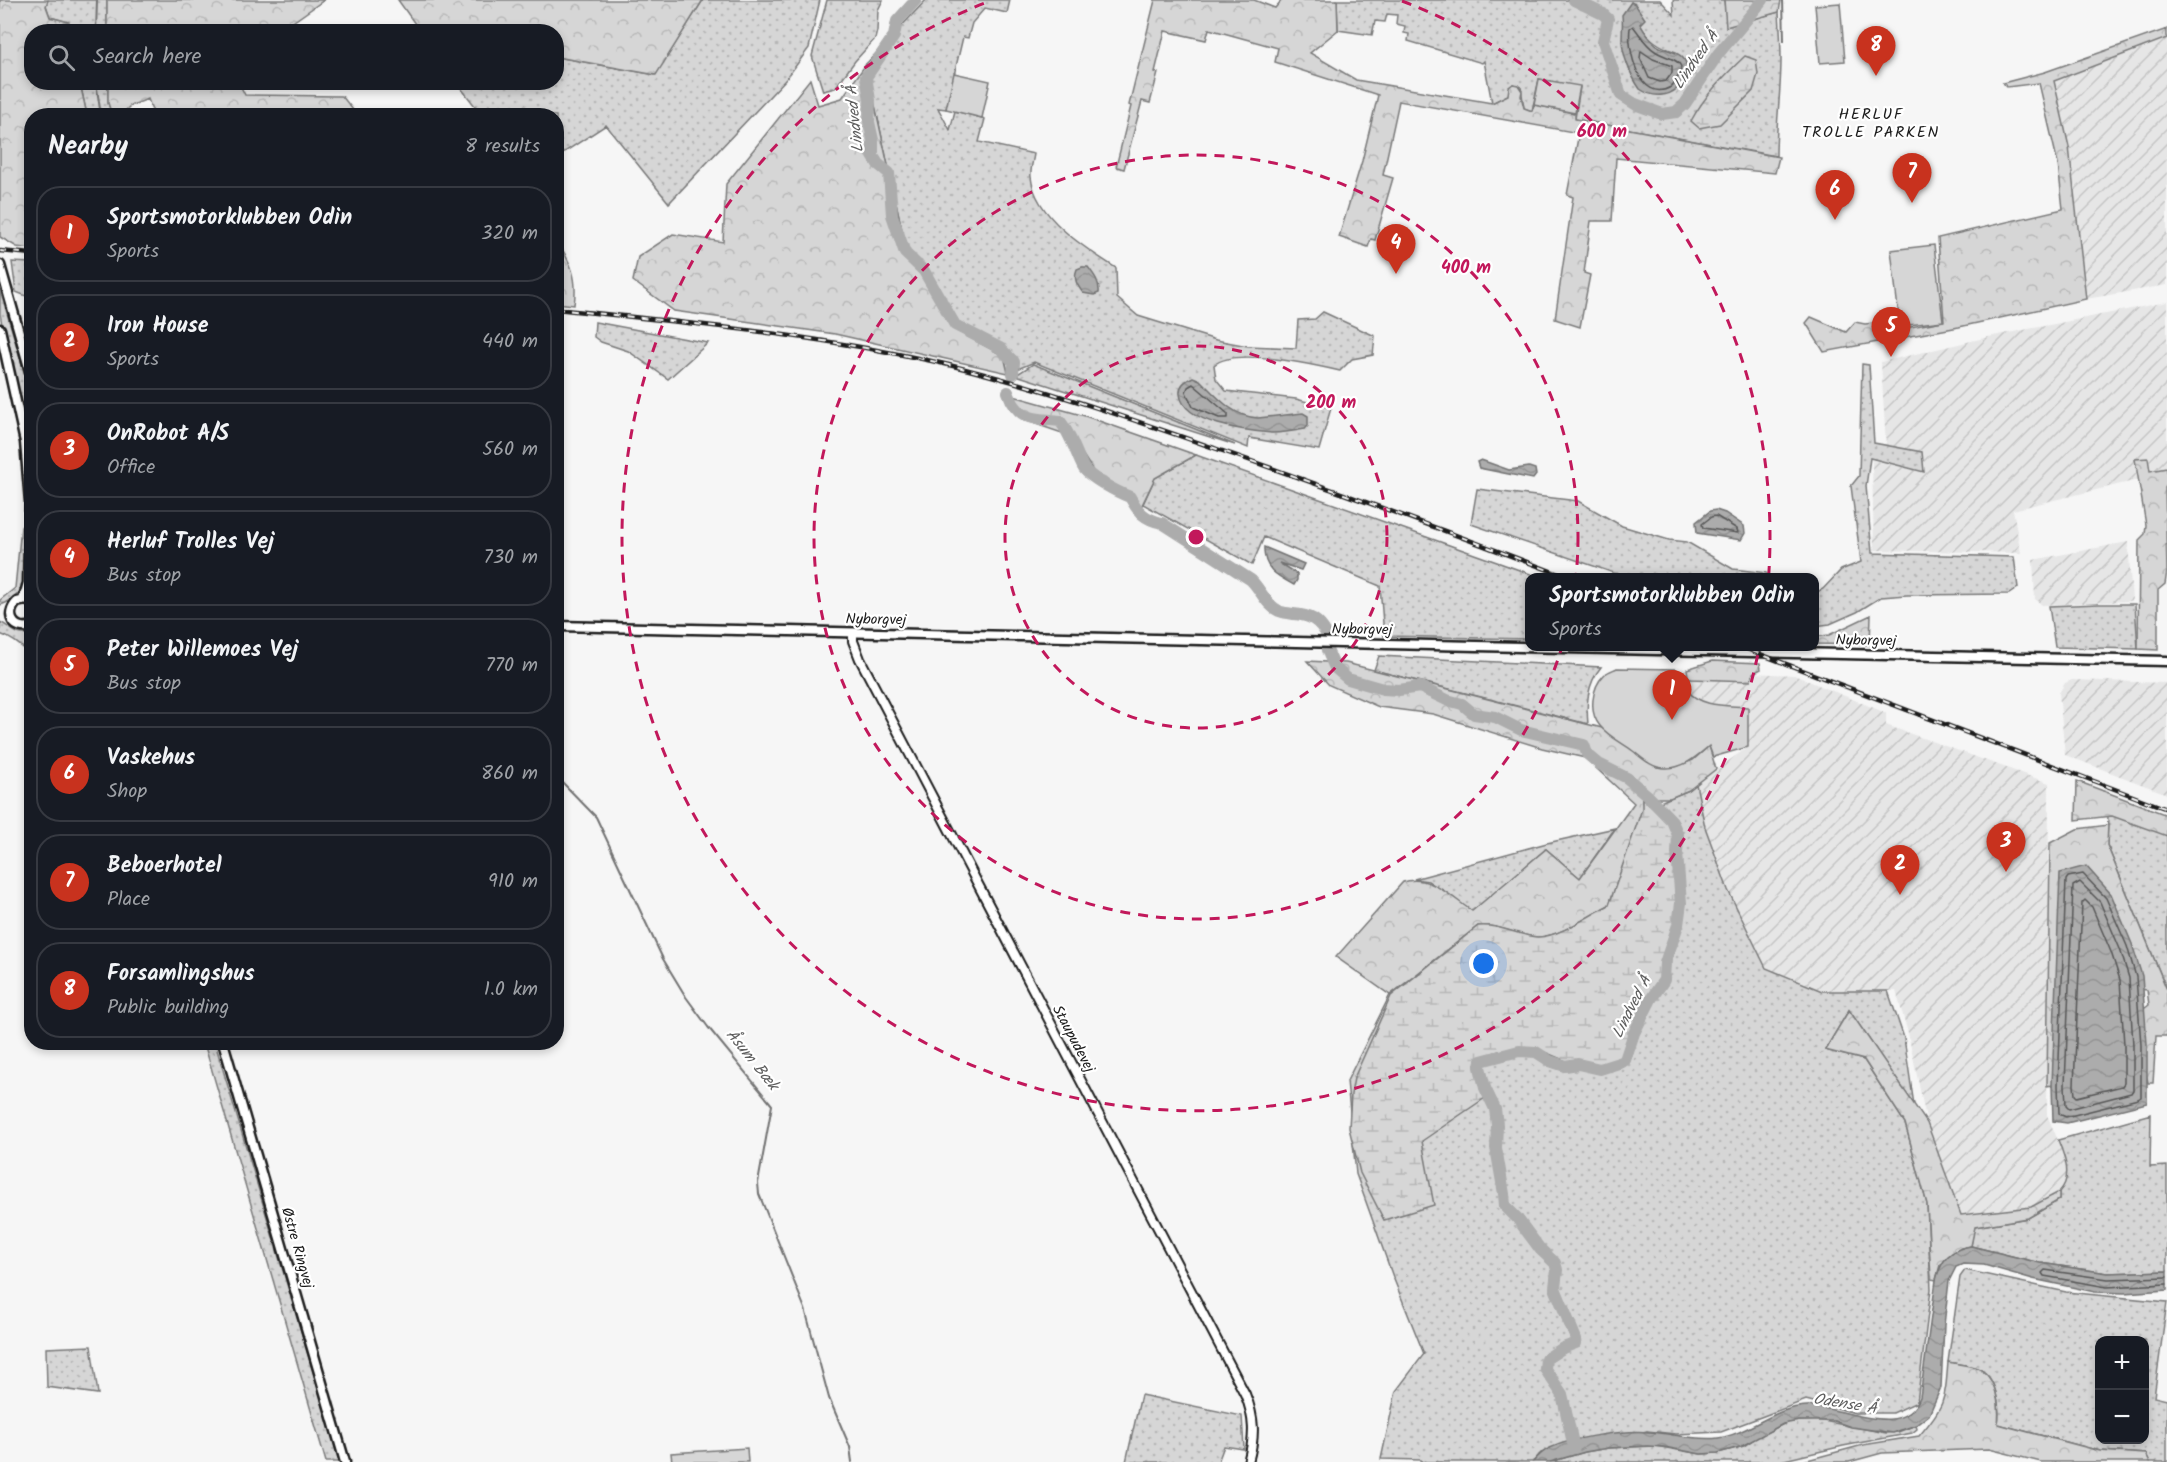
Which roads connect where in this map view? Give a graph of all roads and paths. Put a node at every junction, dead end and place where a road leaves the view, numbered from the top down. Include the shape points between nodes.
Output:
1 (0, 265) edge
2 (14, 318) junction
3 (0, 329) edge
4 (24, 341) edge
5 (24, 351) edge
6 (24, 437) edge
7 (24, 603) edge
8 (0, 613) edge
9 (10, 614) junction
10 (564, 626) edge
11 (24, 629) edge
12 (853, 633) junction
13 (1525, 647) edge
14 (1698, 651) edge
15 (2167, 661) edge
16 (226, 1050) edge
17 (345, 1462) edge
18 (1248, 1462) edge

1 - 2 main road
2 - 4 main road
2 - 5 main road
3 - 6 main road
7 - 9 main road via 13,605
8 - 9 main road
9 - 11 main road via 14,624
10 - 12 main road, Nyborgvej
12 - 13 main road, Nyborgvej
12 - 18 street, Staupudevej via 860,658 1245,1394 1254,1431
14 - 15 main road, Nyborgvej
16 - 17 main road, Østre Ringvej

